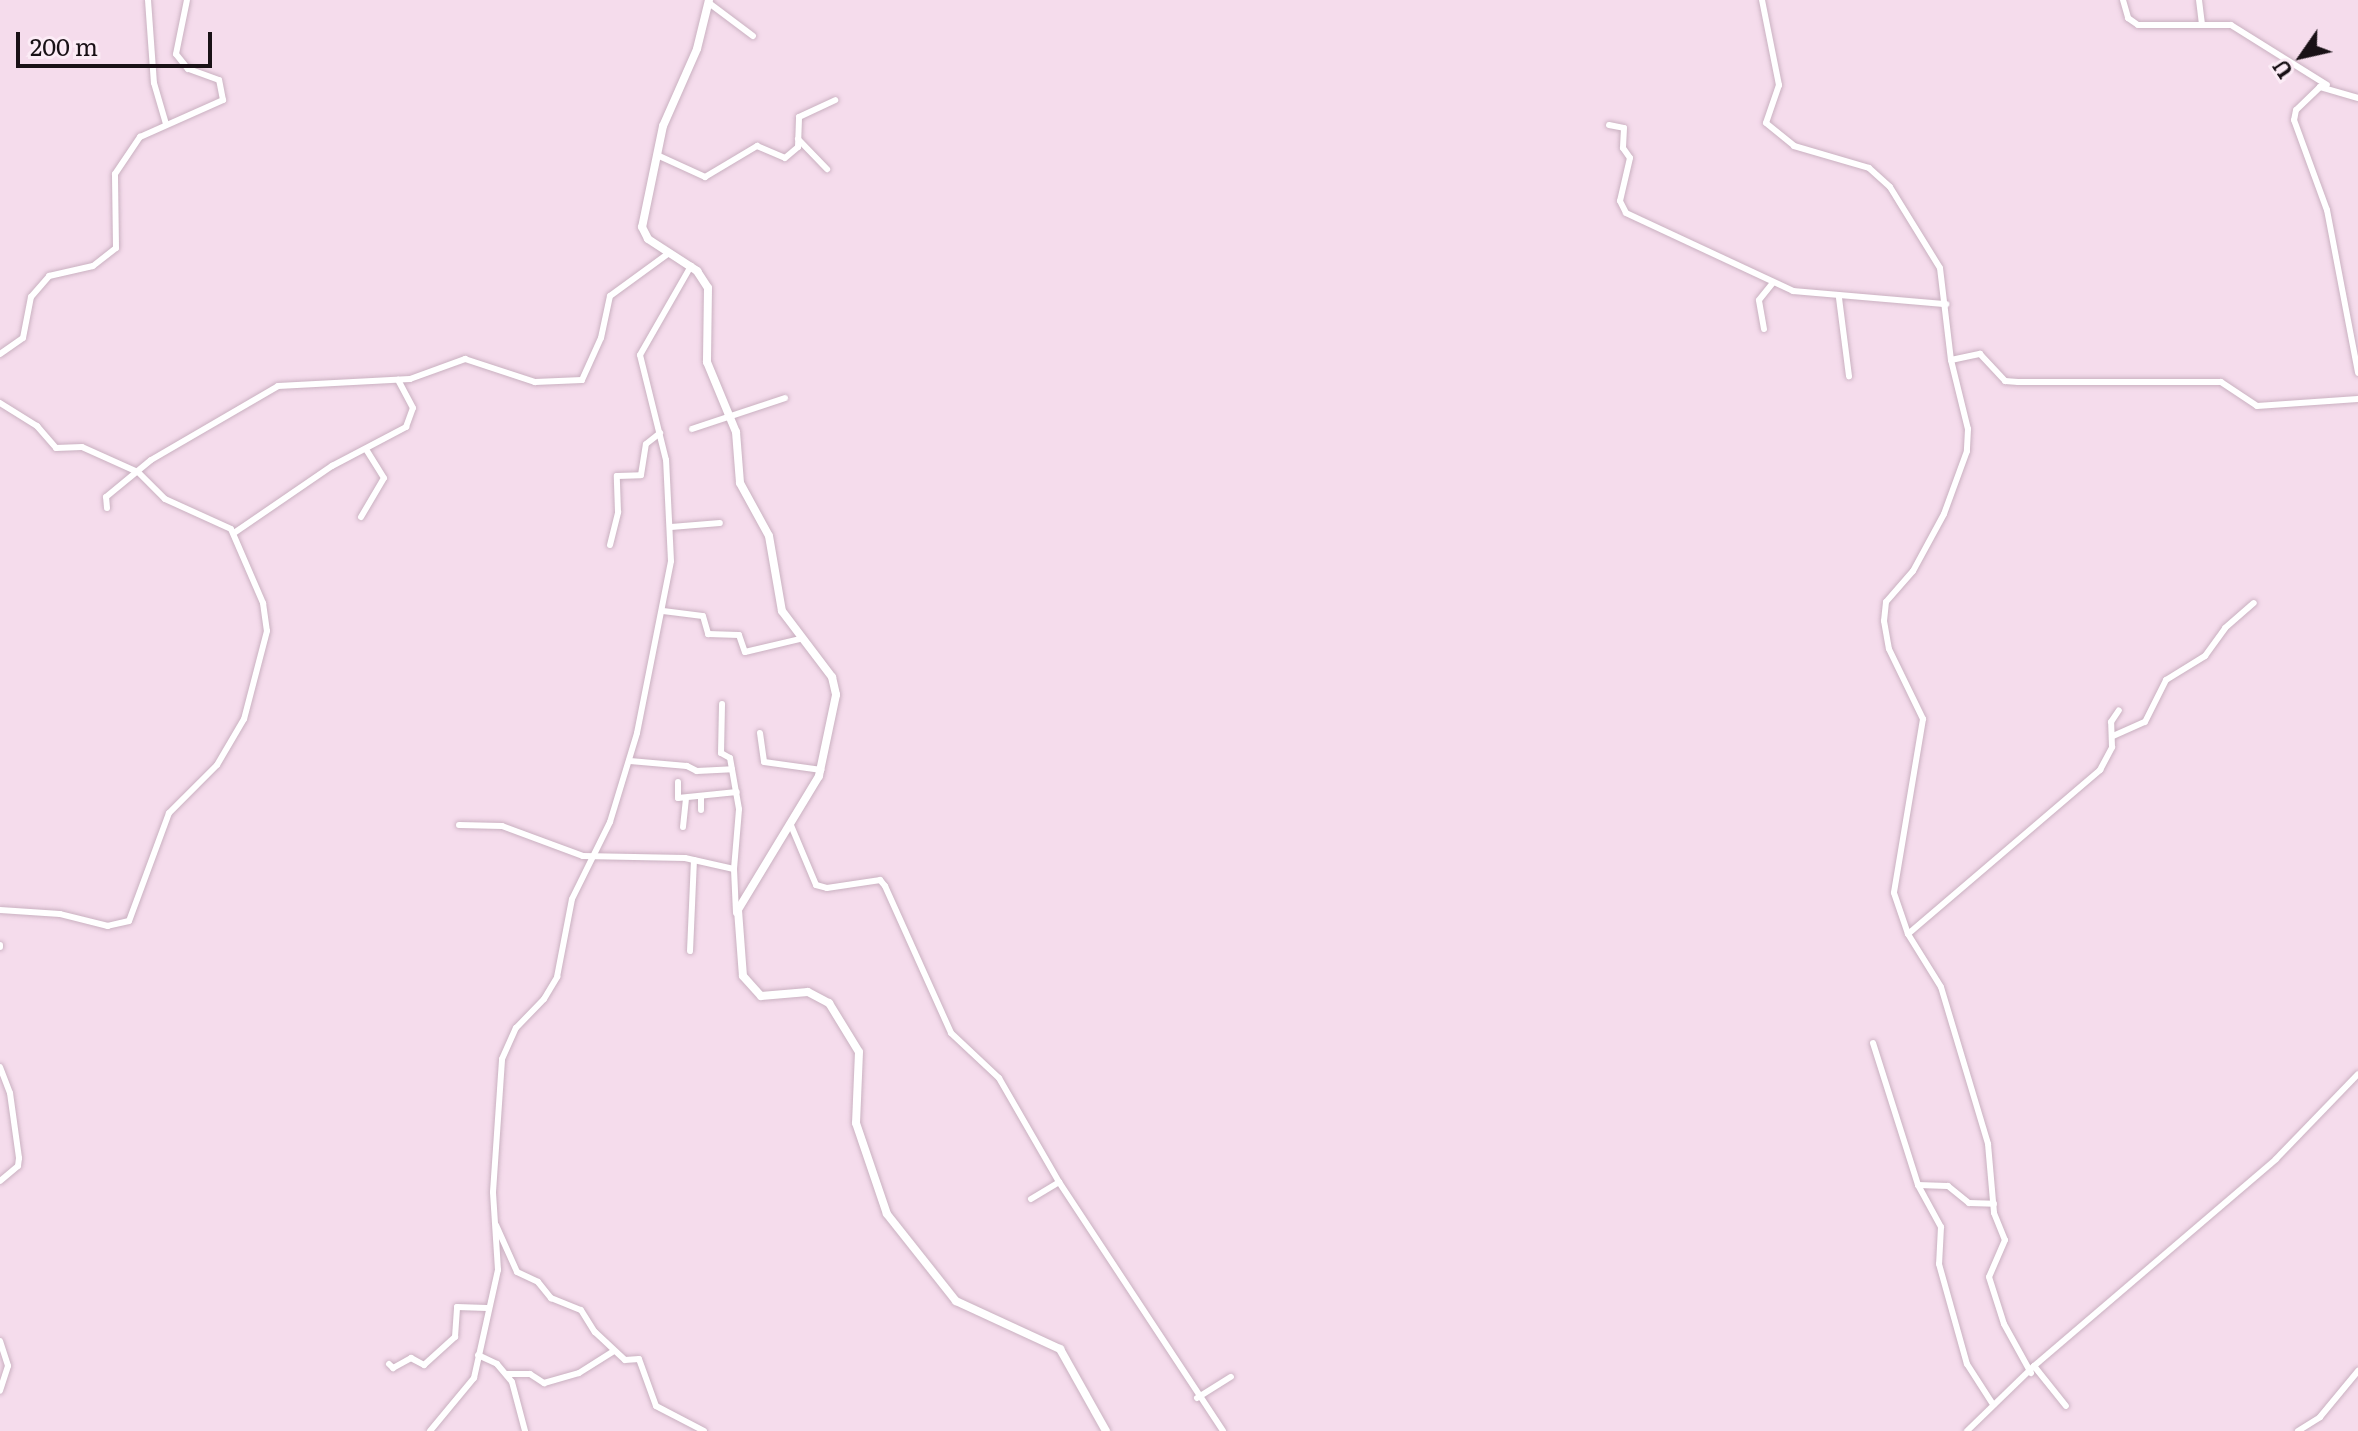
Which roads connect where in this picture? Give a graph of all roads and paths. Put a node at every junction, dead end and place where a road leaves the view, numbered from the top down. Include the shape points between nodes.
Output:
1 (148, 0) edge
2 (187, 0) edge
3 (1762, 0) edge
4 (2123, 0) edge
5 (2199, 0) edge
6 (709, 2) edge
7 (2202, 23) junction
8 (753, 36) dead end
9 (2327, 85) junction
10 (2358, 98) edge
11 (835, 100) dead end
12 (166, 124) junction
13 (1609, 125) dead end
14 (798, 139) junction
15 (657, 155) junction
16 (827, 169) dead end
17 (669, 253) junction
18 (691, 266) junction
19 (1773, 283) junction
20 (1839, 298) junction
21 (1946, 304) junction
22 (1764, 329) dead end
23 (0, 354) edge
24 (1951, 360) junction
25 (2358, 373) edge
26 (1849, 376) dead end
27 (398, 380) junction
28 (785, 398) dead end
29 (2358, 399) edge
30 (0, 403) edge
31 (729, 420) junction
32 (692, 429) dead end
33 (660, 433) junction
34 (367, 451) junction
35 (136, 471) junction
36 (107, 508) dead end
37 (361, 517) dead end
38 (720, 523) dead end
39 (671, 527) junction
40 (234, 533) junction
41 (610, 545) dead end
42 (2254, 603) dead end
43 (663, 611) junction
44 (800, 639) junction
45 (722, 704) dead end
46 (2119, 710) dead end
47 (760, 733) dead end
48 (2113, 736) junction
49 (630, 761) junction
50 (732, 769) junction
51 (821, 770) junction
52 (678, 782) dead end
53 (737, 792) junction
54 (701, 798) junction
55 (686, 800) junction
56 (701, 810) dead end
57 (790, 823) junction
58 (459, 825) dead end
59 (683, 827) dead end
60 (596, 854) junction
61 (694, 860) junction
62 (734, 869) junction
63 (0, 910) edge
64 (736, 923) junction
65 (1908, 934) junction
66 (690, 951) dead end
67 (1873, 1043) dead end
68 (0, 1067) edge
69 (2358, 1074) edge
70 (0, 1181) edge
71 (1059, 1182) junction
72 (1918, 1185) junction
73 (1031, 1199) dead end
74 (1994, 1204) junction
75 (493, 1223) junction
76 (487, 1308) junction
77 (0, 1341) edge
78 (614, 1351) junction
79 (478, 1355) junction
80 (389, 1364) dead end
81 (2033, 1370) junction
82 (2358, 1371) edge
83 (507, 1374) junction
84 (1231, 1377) dead end
85 (0, 1391) edge
86 (1197, 1398) junction
87 (1992, 1403) junction
88 (2066, 1406) dead end
89 (430, 1431) edge
90 (525, 1431) edge
91 (704, 1431) edge
92 (1106, 1431) edge
93 (1223, 1431) edge
94 (1967, 1431) edge
95 (2298, 1431) edge

1 - 12 street via 154,83
2 - 12 street via 178,59 188,69 219,80 224,98
3 - 21 street via 1779,85 1765,115 1770,129 1794,146 1869,168 1881,178 1938,264
4 - 7 street via 2128,18 2138,25
5 - 7 street
6 - 8 street
6 - 15 street
7 - 9 street via 2245,32
9 - 10 street
9 - 25 street via 2313,93 2294,120 2327,210
11 - 14 street via 799,117
12 - 23 street via 143,134 117,169 115,249 93,266 49,276 30,299 23,338
13 - 19 street via 1624,128 1623,148 1630,158 1620,201 1626,213
14 - 15 street via 788,157 757,146 708,177
14 - 16 street
15 - 17 street via 642,227 648,239
17 - 18 street
17 - 27 street via 610,296 585,378 535,382 465,359
18 - 31 street via 708,288 707,362
18 - 33 street via 640,355
19 - 20 street
19 - 22 street via 1759,300
20 - 21 street
20 - 26 street
21 - 24 street
24 - 29 street via 1980,354 2005,381 2221,382 2257,406
24 - 65 street via 1968,429 1967,451 1944,514 1913,571 1886,602 1884,621 1889,649 1923,719 1909,827 1895,884
27 - 34 street via 413,408 412,421
27 - 35 street via 278,386
28 - 31 street
30 - 35 street via 37,426 56,448 82,447
31 - 32 street
31 - 44 street via 737,441 740,483 766,526 776,595
33 - 39 street
33 - 41 street via 644,450 641,475 617,476 618,512
34 - 37 street via 384,478
34 - 40 street via 332,466
35 - 36 street via 106,497
35 - 40 street via 165,499
38 - 39 street
39 - 43 street
40 - 63 street via 265,611 263,654 244,719 228,750 166,820 133,918 108,926 60,914
42 - 48 street via 2225,628 2205,656 2166,680 2145,722
43 - 44 street via 703,616 708,634 739,635 745,652
43 - 49 street
44 - 51 street via 835,684 835,709
45 - 50 street via 721,753 730,758
46 - 48 street via 2111,722
47 - 51 street via 764,762
48 - 65 street via 2100,770
49 - 50 street via 697,771
49 - 60 street
50 - 53 street
51 - 57 street
52 - 55 street via 675,796
53 - 54 street
53 - 62 street
54 - 55 street
54 - 56 street
55 - 59 street
57 - 64 street via 740,904
57 - 71 street via 816,885 880,880 885,886 951,1033 999,1078
58 - 60 street via 500,825 583,856
60 - 61 street
60 - 75 street via 572,899 557,977 516,1028 502,1059
61 - 62 street
61 - 66 street
62 - 64 street
64 - 92 street via 743,976 752,990 761,996 816,994 829,1003 856,1044 861,1061 856,1123 892,1221 956,1301 1060,1349
65 - 74 street via 1946,1000 1988,1144
67 - 72 street
68 - 70 street via 10,1093 19,1158 18,1166
69 - 81 street via 2241,1190
71 - 73 street
71 - 86 street
72 - 74 street via 1948,1186 1969,1203
72 - 87 street via 1941,1227 1939,1264 1967,1364
74 - 81 street via 2005,1240 1989,1277 2004,1324
75 - 76 street via 499,1264
75 - 78 street via 517,1272 538,1282 551,1298 581,1310
76 - 79 street
76 - 80 street via 462,1304 455,1337 424,1365 411,1358 393,1368
77 - 85 street via 8,1366
78 - 83 street via 579,1373 544,1383 530,1374
78 - 91 street via 625,1360 641,1361 656,1406
79 - 83 street
79 - 89 street via 471,1382
81 - 87 street
81 - 88 street
82 - 95 street via 2320,1417
83 - 90 street
84 - 86 street
86 - 93 street
87 - 94 street

